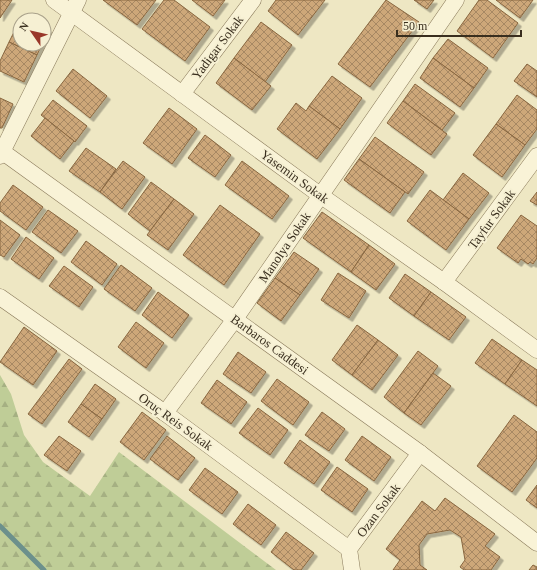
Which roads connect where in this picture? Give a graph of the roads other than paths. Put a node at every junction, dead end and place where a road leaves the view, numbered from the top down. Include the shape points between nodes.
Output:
1 (54, 0) edge
2 (253, 0) edge
3 (456, 0) edge
4 (75, 6) edge
5 (182, 94) junction
6 (1, 153) edge
7 (537, 156) edge
8 (320, 195) junction
9 (444, 282) junction
10 (0, 298) edge
11 (235, 319) junction
12 (537, 350) edge
13 (165, 412) junction
14 (420, 453) junction
15 (537, 543) edge
16 (349, 549) junction
17 (352, 570) edge

1 - 4 street, Yasemin Sokak
2 - 5 street, Yadigar Sokak
3 - 8 street, Manolya Sokak
4 - 5 street, Yasemin Sokak
4 - 6 street
5 - 8 street, Yasemin Sokak
6 - 11 street, Barbaros Caddesi
7 - 9 street, Tayfur Sokak
8 - 9 street, Yasemin Sokak
8 - 11 street, Manolya Sokak
9 - 12 street, Yasemin Sokak
10 - 13 street, Oruç Reis Sokak
11 - 13 street, Manolya Sokak
11 - 14 street, Barbaros Caddesi
13 - 16 street, Oruç Reis Sokak
14 - 15 street, Barbaros Caddesi
14 - 16 street, Ozan Sokak
16 - 17 street, Ozan Sokak

